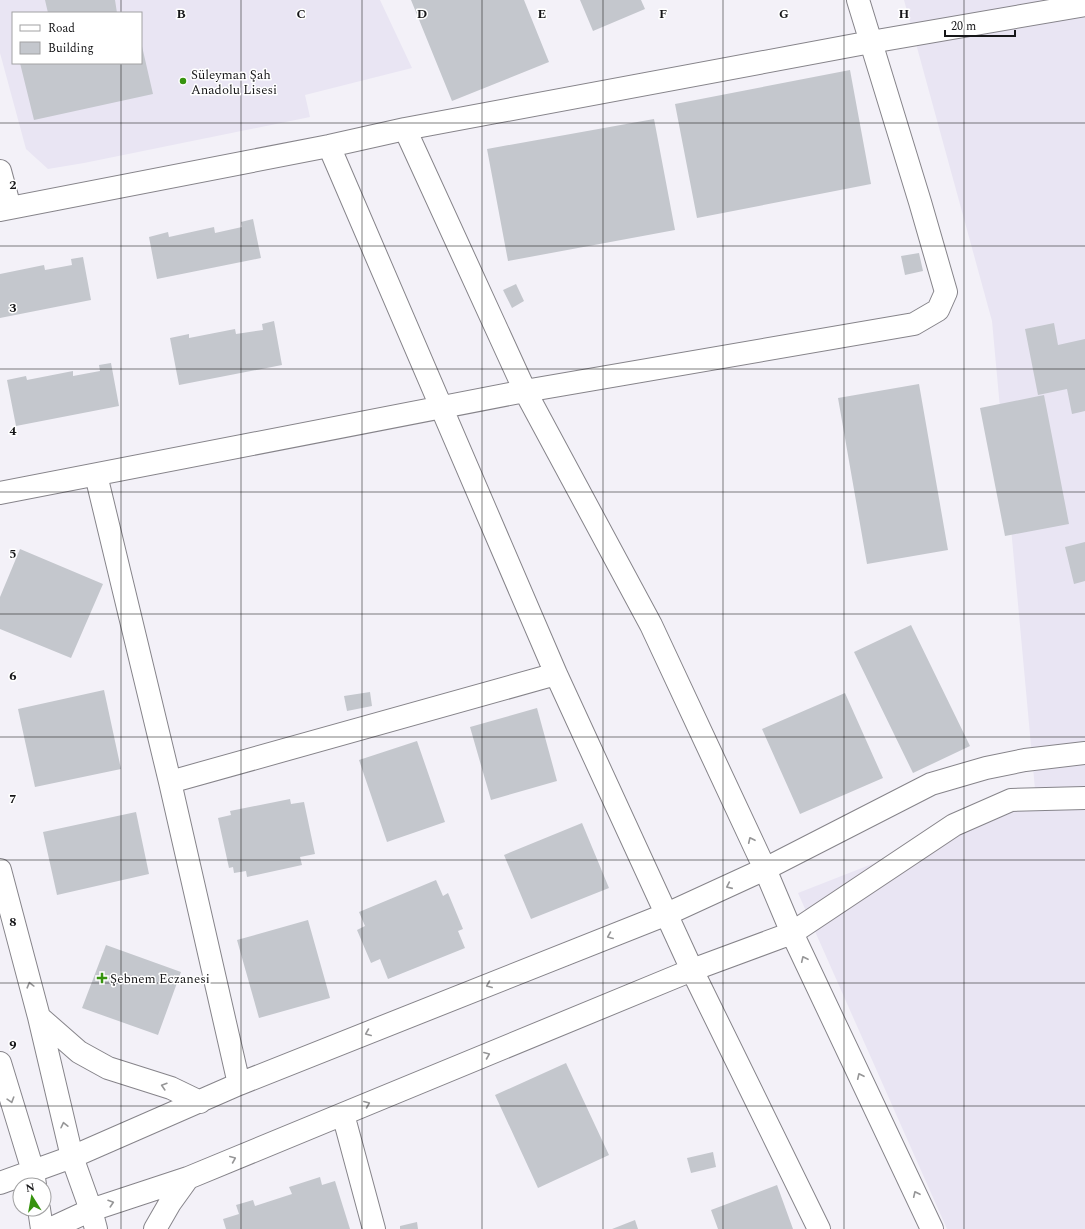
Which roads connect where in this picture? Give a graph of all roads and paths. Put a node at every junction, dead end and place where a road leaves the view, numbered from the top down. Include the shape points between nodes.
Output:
1 (858, 0) edge
2 (1085, 6) edge
3 (871, 42) junction
4 (405, 129) junction
5 (329, 146) junction
6 (0, 171) edge
7 (5, 209) edge
8 (525, 391) junction
9 (440, 407) junction
10 (96, 475) junction
11 (0, 493) edge
12 (556, 674) junction
13 (1085, 753) edge
14 (170, 782) junction
15 (1085, 798) edge
16 (0, 870) edge
17 (765, 870) junction
18 (667, 914) junction
19 (792, 933) junction
20 (692, 970) junction
21 (39, 1017) junction
22 (0, 1063) edge
23 (239, 1084) junction
24 (200, 1102) junction
25 (343, 1114) junction
26 (72, 1158) junction
27 (34, 1177) edge
28 (36, 1177) edge
29 (188, 1178) junction
30 (12, 1182) edge
31 (0, 1184) edge
32 (40, 1217) edge
33 (94, 1220) edge
34 (42, 1229) edge
35 (50, 1229) edge
36 (155, 1229) edge
37 (374, 1229) edge
38 (819, 1229) edge
39 (932, 1229) edge

1 - 3 street
2 - 3 street
3 - 4 street
3 - 8 street via 946,292 938,310 914,324
4 - 5 street
4 - 8 street
5 - 7 street
5 - 9 street
6 - 7 street
8 - 9 street
17 -> 8 street via 651,625
9 - 10 street
9 - 12 street
10 - 11 street
10 - 14 street
12 - 14 street
12 - 18 street
13 - 17 street via 1025,760 932,784
14 - 23 street
15 - 19 street via 1011,800 961,822
21 -> 16 street
17 -> 18 street
17 - 19 street
18 - 20 street
18 -> 23 street
19 - 20 street
39 -> 19 street
25 -> 20 street
20 - 38 street
24 -> 21 street via 171,1088 108,1068 79,1052
26 -> 21 street
22 -> 27 street
23 - 24 street
24 - 26 street
29 -> 25 street
25 - 37 street
26 - 28 street
26 - 33 street
33 -> 29 street
29 - 36 street
30 - 31 street
32 - 34 street
33 - 35 street

